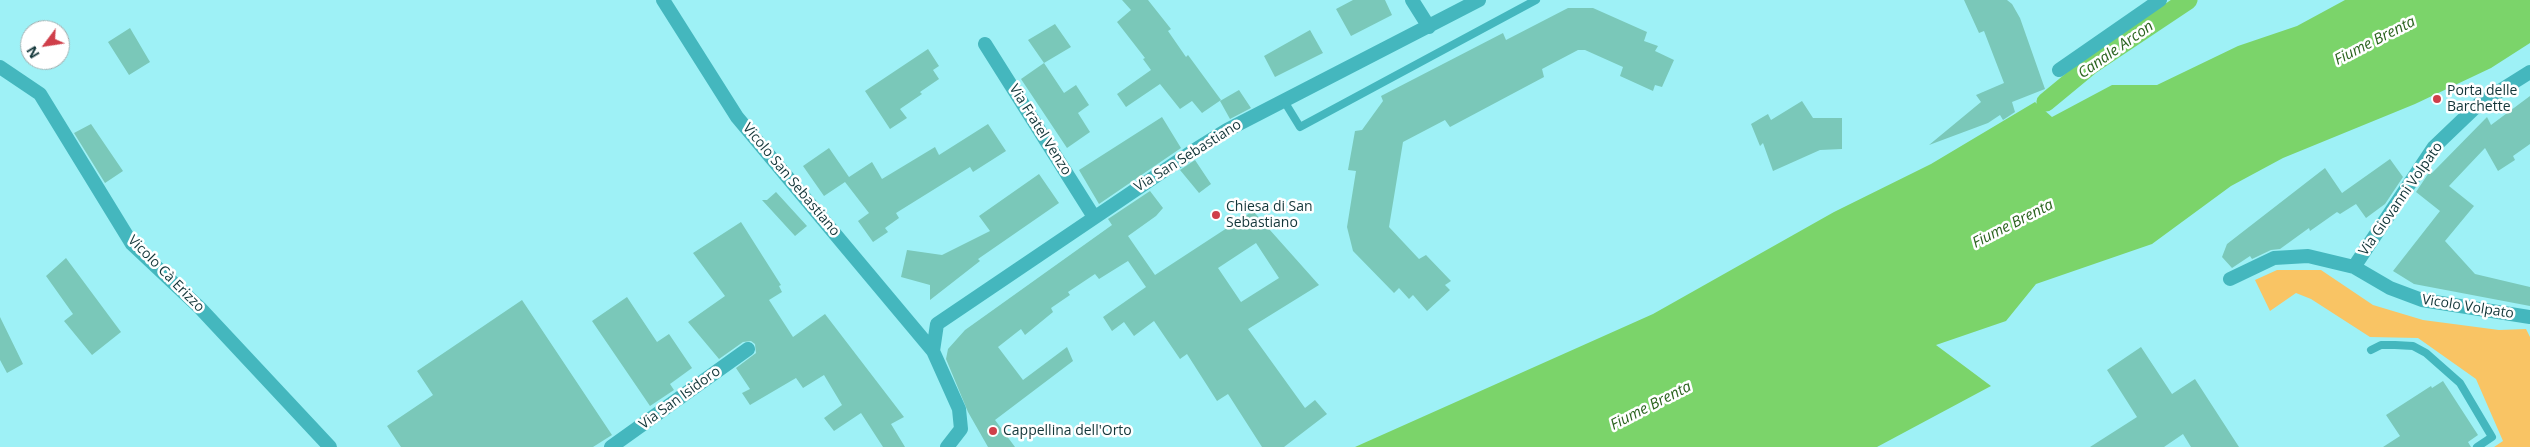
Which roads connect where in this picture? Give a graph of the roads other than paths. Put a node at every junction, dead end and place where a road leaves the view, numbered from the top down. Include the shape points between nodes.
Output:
1 (663, 0) edge
2 (1412, 0) edge
3 (1479, 0) edge
4 (1536, 0) edge
5 (2160, 0) edge
6 (1429, 27) junction
7 (985, 44) dead end
8 (0, 67) edge
9 (2059, 70) dead end
10 (2530, 72) edge
11 (1284, 101) junction
12 (1094, 217) junction
13 (2354, 267) junction
14 (2230, 279) dead end
15 (2530, 317) edge
16 (748, 349) dead end
17 (2371, 350) dead end
18 (933, 351) junction
19 (330, 447) edge
20 (611, 447) edge
21 (947, 447) edge
22 (2476, 447) edge

1 - 18 street, Vicolo San Sebastiano via 737,116
2 - 6 street
3 - 6 street, Via San Sebastiano
4 - 11 lane via 1300,127
5 - 9 street
6 - 11 street, Via San Sebastiano
7 - 12 street, Via Fratel Venzo
8 - 19 street, Vicolo Cà Erizzo via 40,94 132,244 200,308
10 - 13 street, Via Giovanni Volpato via 2479,104 2434,146
11 - 12 street, Via San Sebastiano via 1227,130
12 - 18 street, Via San Sebastiano via 937,324
13 - 14 street, Via Giovanni Volpato via 2308,256 2274,258
13 - 15 street, Vicolo Volpato via 2390,288 2422,300
16 - 20 street, Via San Isidoro
17 - 22 lane via 2381,344 2413,346 2426,353 2460,383 2492,437
18 - 21 street, Vicolo San Sebastiano via 960,409 961,429

